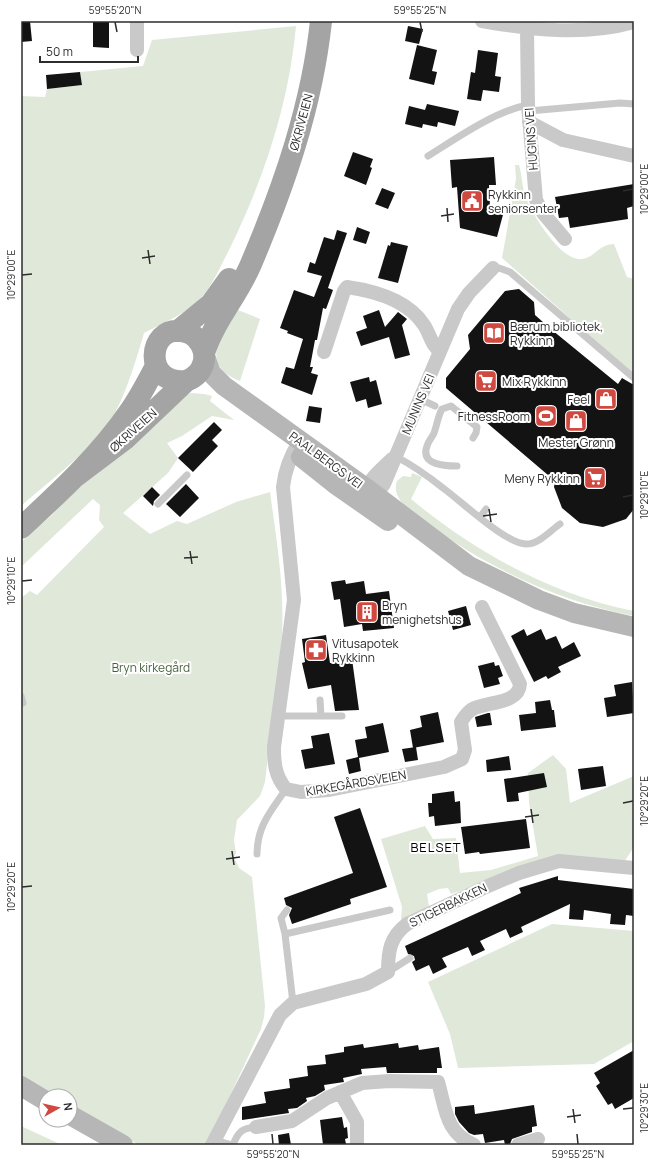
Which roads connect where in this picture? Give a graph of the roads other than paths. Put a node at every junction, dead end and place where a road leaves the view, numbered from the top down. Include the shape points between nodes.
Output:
1 (137, 21) edge
2 (321, 21) edge
3 (482, 21) edge
4 (634, 22) edge
5 (527, 29) junction
6 (137, 50) dead end
7 (634, 104) edge
8 (529, 113) junction
9 (428, 156) dead end
10 (634, 156) edge
11 (268, 220) junction
12 (565, 238) dead end
13 (493, 268) joint
14 (178, 331) junction
15 (440, 351) junction
16 (324, 352) dead end
17 (205, 354) junction
18 (156, 366) junction
19 (634, 378) edge
20 (188, 380) junction
21 (420, 399) junction
22 (435, 406) dead end
23 (473, 438) dead end
24 (297, 446) junction
25 (395, 456) junction
26 (457, 466) dead end
27 (187, 475) dead end
28 (76, 476) junction
29 (368, 496) junction
30 (158, 504) dead end
31 (486, 509) dead end
32 (480, 517) junction
33 (560, 524) dead end
34 (21, 528) edge
35 (482, 606) dead end
36 (634, 627) edge
37 (320, 700) dead end
38 (278, 716) junction
39 (321, 716) junction
40 (342, 716) dead end
41 (286, 789) junction
42 (256, 854) dead end
43 (634, 868) edge
44 (287, 910) dead end
45 (390, 910) dead end
46 (285, 934) junction
47 (410, 958) dead end
48 (388, 972) junction
49 (294, 1003) junction
50 (21, 1086) edge
51 (340, 1092) junction
52 (38, 1096) edge
53 (78, 1120) edge
54 (256, 1127) joint
55 (538, 1139) dead end
56 (213, 1143) edge
57 (123, 1145) edge
58 (232, 1145) edge
59 (357, 1145) edge
60 (474, 1145) edge
61 (518, 1145) edge

1 - 6 street
2 - 11 main road, ØKRIVEIEN via 310,92 289,165
3 - 5 street
4 - 5 street via 573,30
5 - 8 street, HUGINS VEI
7 - 8 lane via 620,103
8 - 9 lane via 516,107
8 - 10 street via 563,140
8 - 12 street, HUGINS VEI via 536,200 543,213
11 - 14 main road, ØKRIVEIEN via 216,298
11 - 17 main road, ØKRIVEIEN via 250,266 210,336
13 - 15 street, MUNINS VEI via 473,288 458,309
13 - 19 lane via 510,272
14 - 17 main road via 187,332 195,337 202,344
14 - 18 main road via 165,335 160,340 154,352
15 - 16 street via 435,348 424,324 401,303 361,289 347,287
15 - 21 street, MUNINS VEI
17 - 20 main road via 200,370
17 - 24 street, PAAL BERGS VEI via 212,373 224,386
18 - 20 main road via 168,379 177,382
18 - 28 main road, ØKRIVEIEN via 131,411
20 - 24 street, PAAL BERGS VEI via 204,385
20 - 28 main road, ØKRIVEIEN via 125,439
21 - 22 lane
21 - 25 street, MUNINS VEI
23 - 26 lane via 477,427 451,406 442,409 426,454 428,460 437,465
24 - 29 street, PAAL BERGS VEI
24 - 38 street via 285,470 283,487 294,600
25 - 29 street, MUNINS VEI via 384,484
25 - 32 lane via 412,465
27 - 30 lane
28 - 34 main road, ØKRIVEIEN
29 - 36 street, PAAL BERGS VEI via 415,538 457,557 499,581 574,613
31 - 32 lane
32 - 33 lane via 517,543 525,544 534,543
35 - 41 street, KIRKEGÅRDSVEIEN via 520,684 520,689 512,697 472,709 467,713 461,722 465,750 462,758 444,767 329,790 301,792
37 - 39 lane
38 - 39 lane
38 - 41 street via 274,747 276,771
39 - 40 lane
41 - 42 lane via 261,826
43 - 48 street, STIGERBAKKEN via 559,861 488,886 428,913 398,931 390,949
44 - 46 lane via 281,918
45 - 46 lane
46 - 49 lane
47 - 48 lane
48 - 49 street via 366,984
49 - 56 street via 280,1015
50 - 52 street
51 - 54 street via 319,1102 292,1121
51 - 59 street via 357,1122
51 - 60 street via 362,1083 438,1082 451,1127 457,1135
53 - 57 street
54 - 58 lane via 244,1128 238,1133
55 - 61 street
56 - 58 lane

